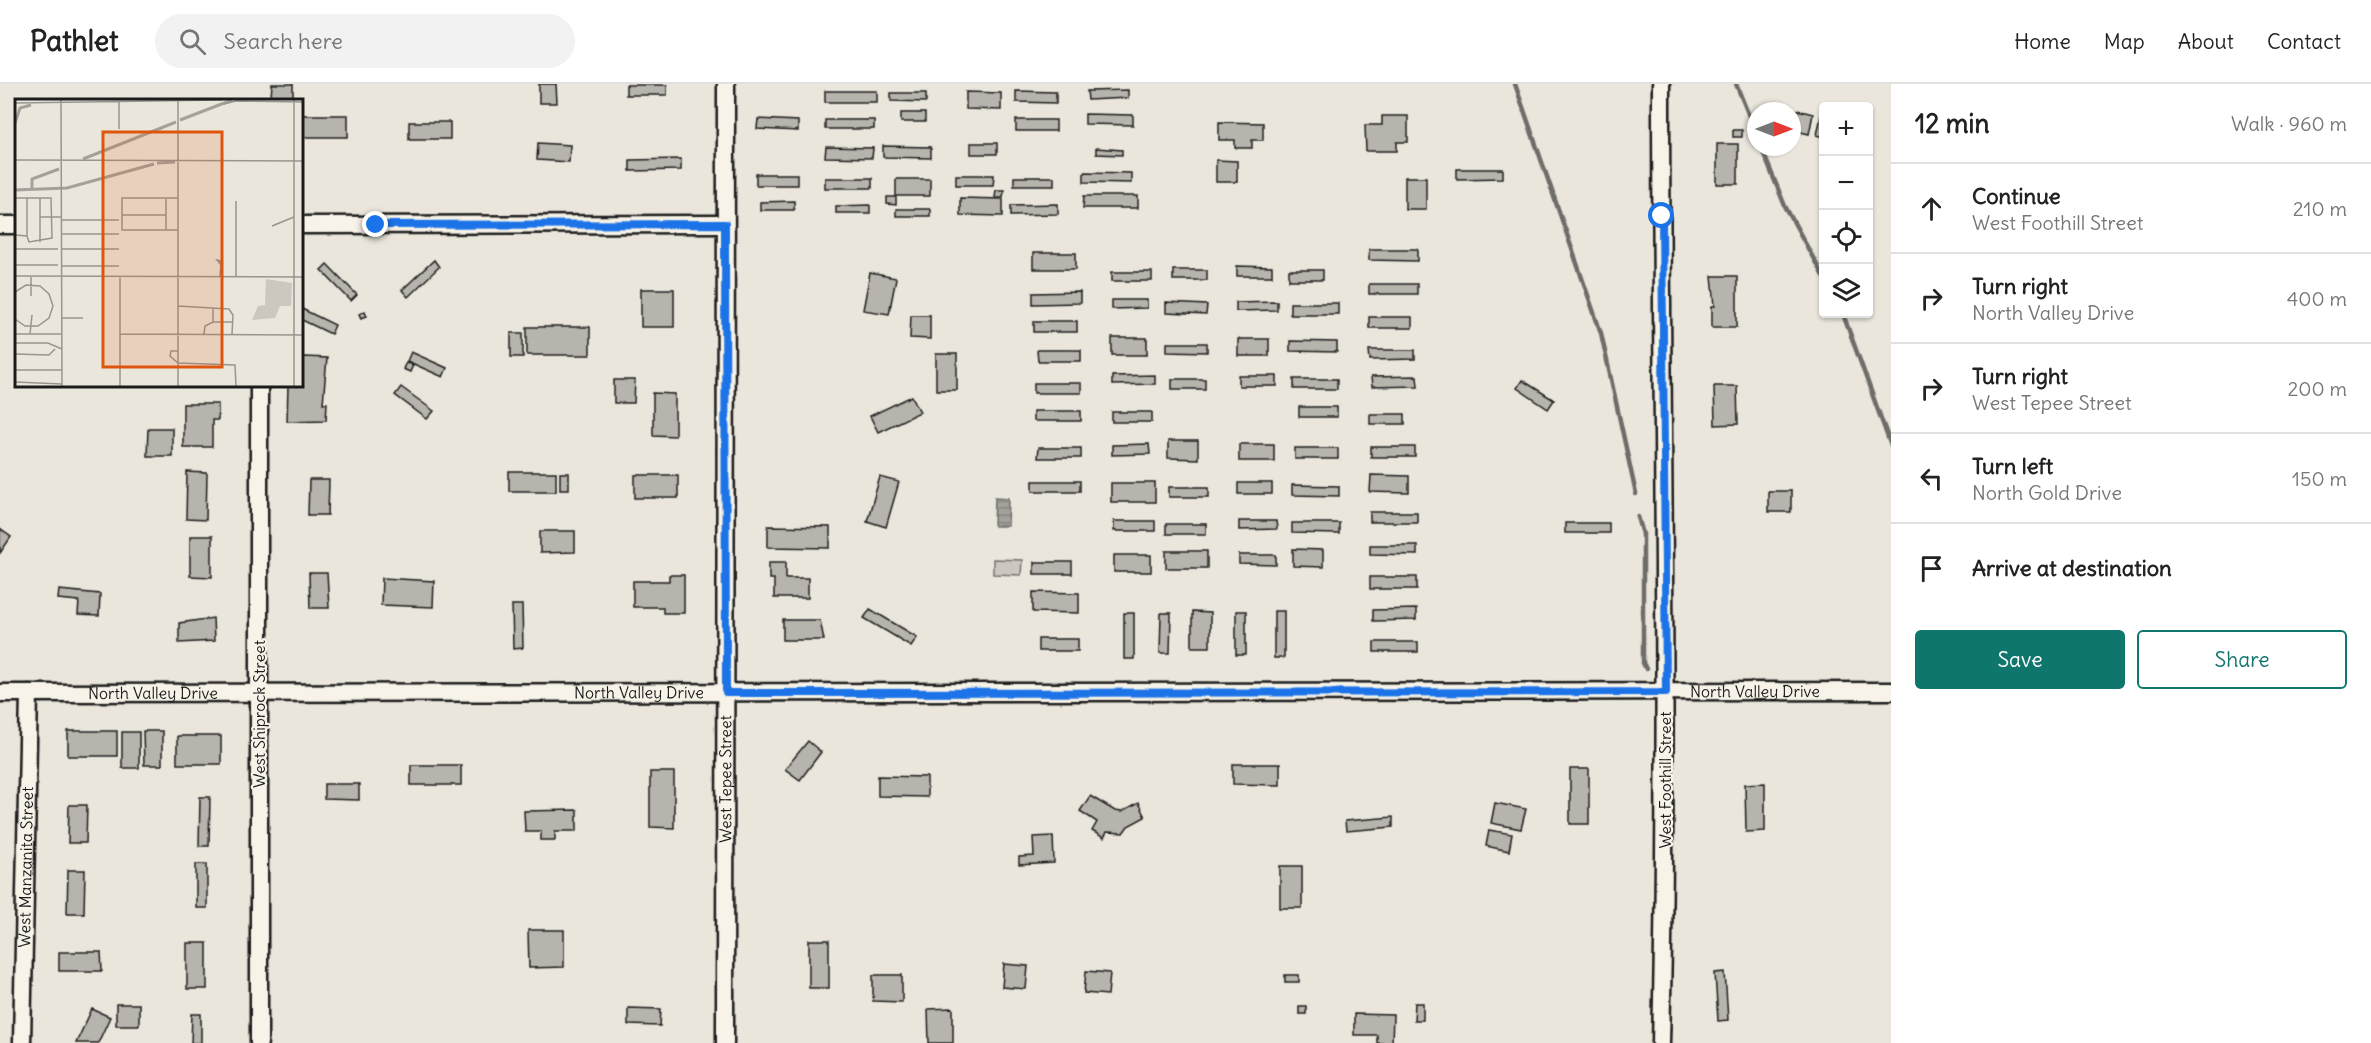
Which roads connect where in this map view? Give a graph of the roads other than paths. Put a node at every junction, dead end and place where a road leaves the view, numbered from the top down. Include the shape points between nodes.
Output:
1 (726, 84) edge
2 (1661, 84) edge
3 (725, 224) junction
4 (303, 225) edge
5 (259, 387) edge
6 (1891, 691) edge
7 (259, 692) junction
8 (1666, 692) junction
9 (0, 693) edge
10 (29, 693) junction
11 (726, 693) junction
12 (22, 1043) edge
13 (259, 1043) edge
14 (725, 1043) edge
15 (1661, 1043) edge

1 - 3 street, West Tepee Street
2 - 8 street, West Foothill Street
3 - 4 street
3 - 11 street, West Tepee Street
5 - 7 street, West Shiprock Street
6 - 8 street, North Valley Drive
7 - 10 street, North Valley Drive
7 - 11 street, North Valley Drive
7 - 13 street, West Shiprock Street
8 - 11 street, North Valley Drive
8 - 15 street, West Foothill Street
9 - 10 street, North Valley Drive
10 - 12 street, West Manzanita Street
11 - 14 street, West Tepee Street

